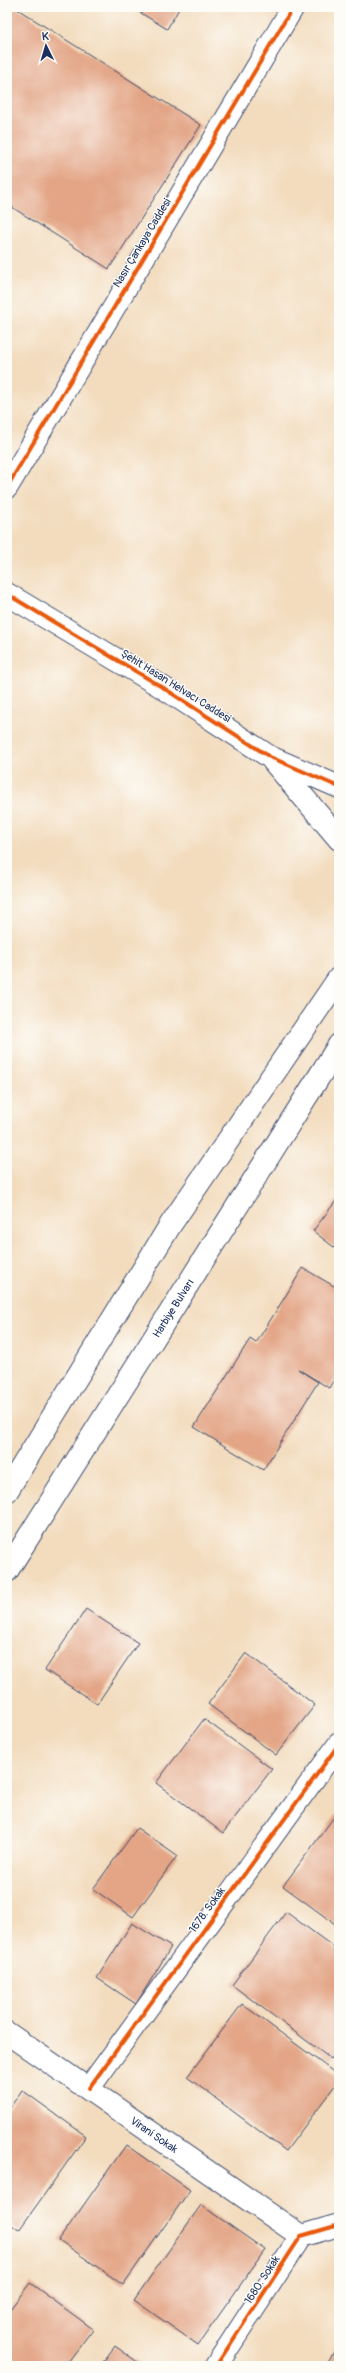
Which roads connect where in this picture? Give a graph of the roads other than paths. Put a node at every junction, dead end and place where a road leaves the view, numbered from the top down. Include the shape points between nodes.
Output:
1 (293, 7) edge
2 (7, 488) edge
3 (7, 594) edge
4 (270, 757) junction
5 (339, 787) edge
6 (339, 839) edge
7 (339, 978) edge
8 (339, 1045) edge
9 (7, 1491) edge
10 (7, 1571) edge
11 (339, 1744) edge
12 (7, 2033) edge
13 (89, 2088) junction
14 (339, 2225) edge
15 (301, 2236) junction
16 (216, 2366) edge

1 - 2 street, Nasır Çankaya Caddesi
3 - 4 street, Şehit Hasan Helvacı Caddesi via 162,687
4 - 5 street, Şehit Hasan Helvacı Caddesi
4 - 6 street, Şehit Hasan Helvacı Caddesi
7 - 9 street via 171,1224
8 - 10 street, Harbiye Bulvarı
11 - 13 street, 1678. Sokak
12 - 13 street, Virani Sokak
13 - 15 street, Virani Sokak
14 - 15 street
15 - 16 street, 1680. Sokak

